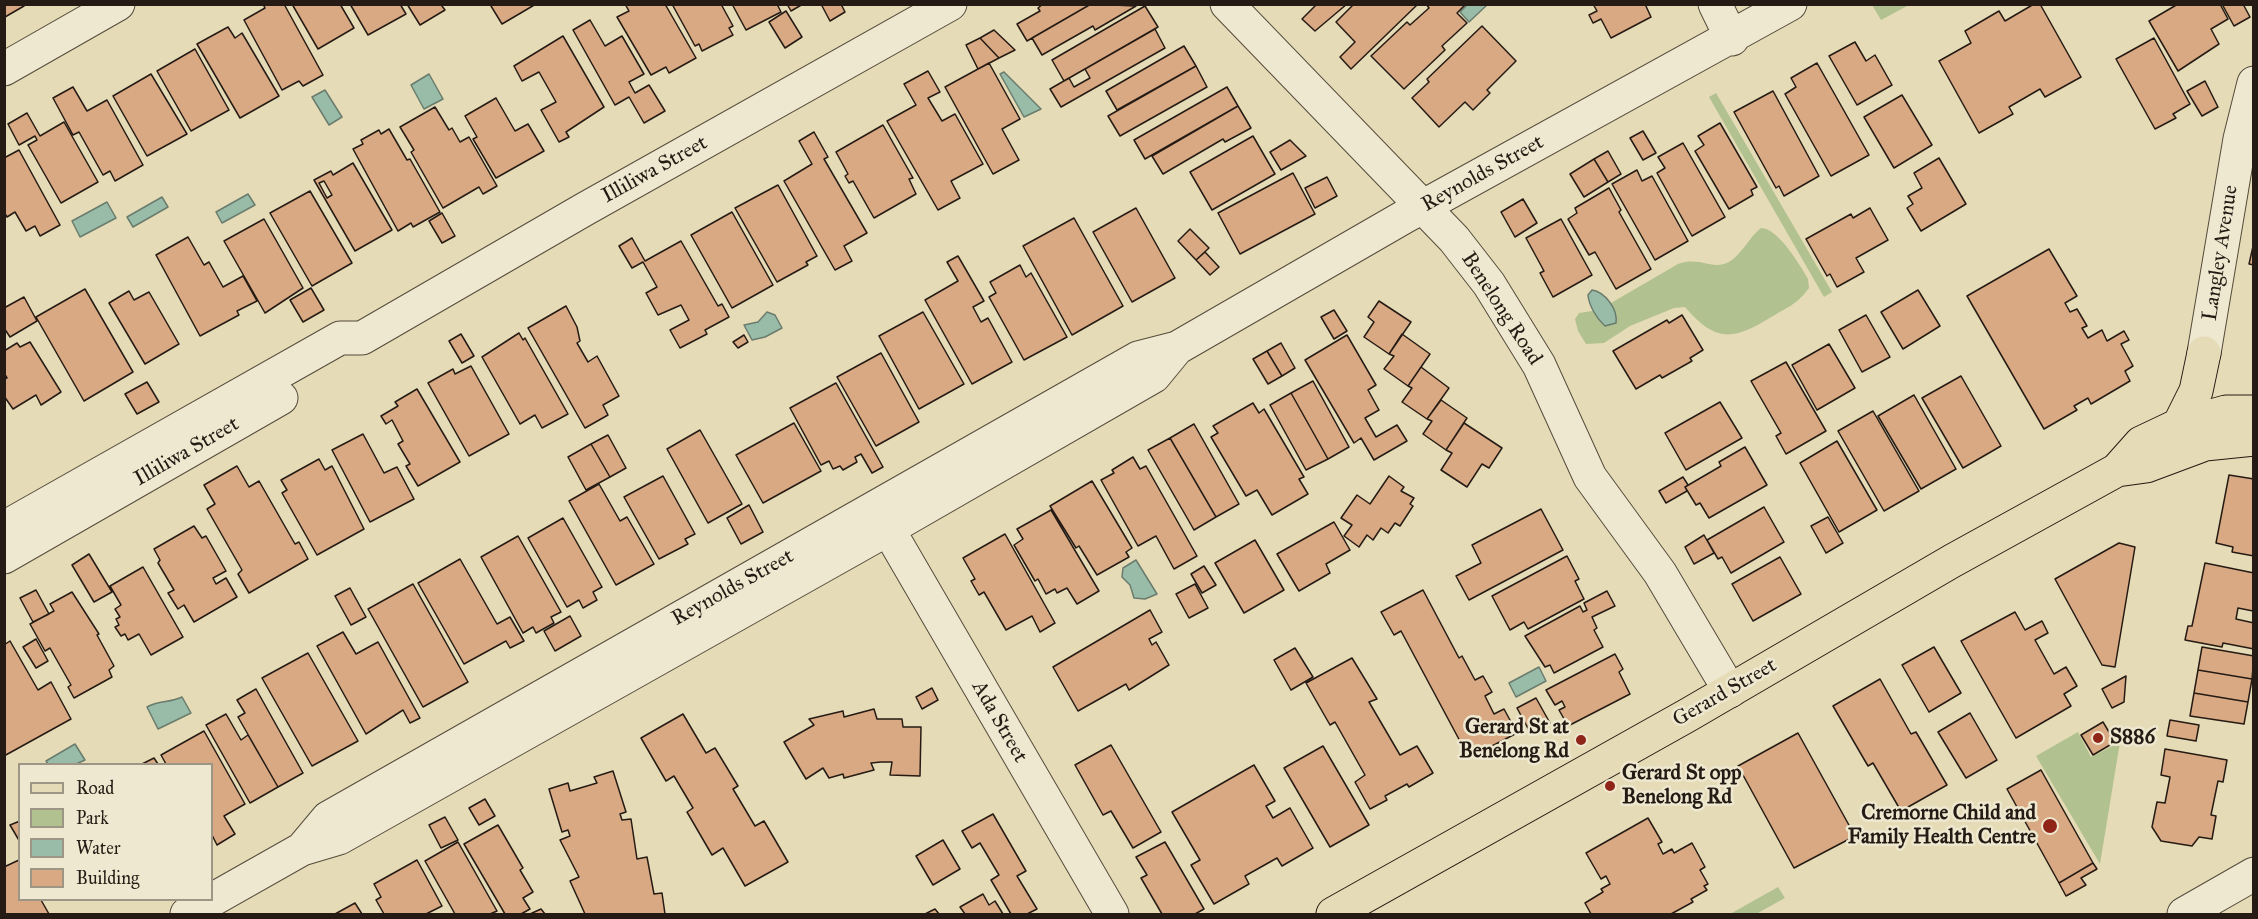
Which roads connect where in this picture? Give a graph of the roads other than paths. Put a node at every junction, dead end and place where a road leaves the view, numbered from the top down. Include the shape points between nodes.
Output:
1 (118, 4) edge
2 (950, 4) edge
3 (1227, 4) edge
4 (1715, 4) edge
5 (1790, 4) edge
6 (1732, 39) junction
7 (4, 69) edge
8 (2253, 83) edge
9 (1424, 207) junction
10 (362, 338) junction
11 (1177, 348) junction
12 (2204, 353) joint
13 (2253, 412) edge
14 (2179, 425) junction
15 (2253, 439) edge
16 (2117, 470) junction
17 (4, 528) edge
18 (888, 529) junction
19 (4, 557) edge
20 (1730, 691) junction
21 (302, 849) junction
22 (2253, 874) edge
23 (213, 900) edge
24 (211, 901) edge
25 (187, 915) edge
26 (1112, 915) edge
27 (1333, 915) edge
28 (2184, 915) edge

1 - 7 street
2 - 10 street, Illiliwa Street
3 - 9 street, Benelong Road
4 - 6 street
5 - 6 street, Reynolds Street
6 - 9 street, Reynolds Street
8 - 12 street, Langley Avenue
9 - 11 street, Reynolds Street
9 - 20 street, Benelong Road via 1454,238 1515,322 1539,364 1590,477 1660,573
10 - 17 street, Illiliwa Street via 340,338
10 - 19 street, Illiliwa Street via 351,358
11 - 18 street, Reynolds Street via 1154,376
11 - 21 street, Reynolds Street via 1138,358 328,818
12 - 14 main road via 2196,391
13 - 14 main road, Gerard Street via 2226,412
14 - 16 main road, Gerard Street via 2141,443
15 - 16 main road, Gerard Street via 2205,444 2146,466
16 - 20 main road, Gerard Street
18 - 21 street, Reynolds Street via 339,838
18 - 26 street, Ada Street
20 - 27 main road, Gerard Street
21 - 23 street, Reynolds Street
22 - 28 street
24 - 25 street, Reynolds Street

